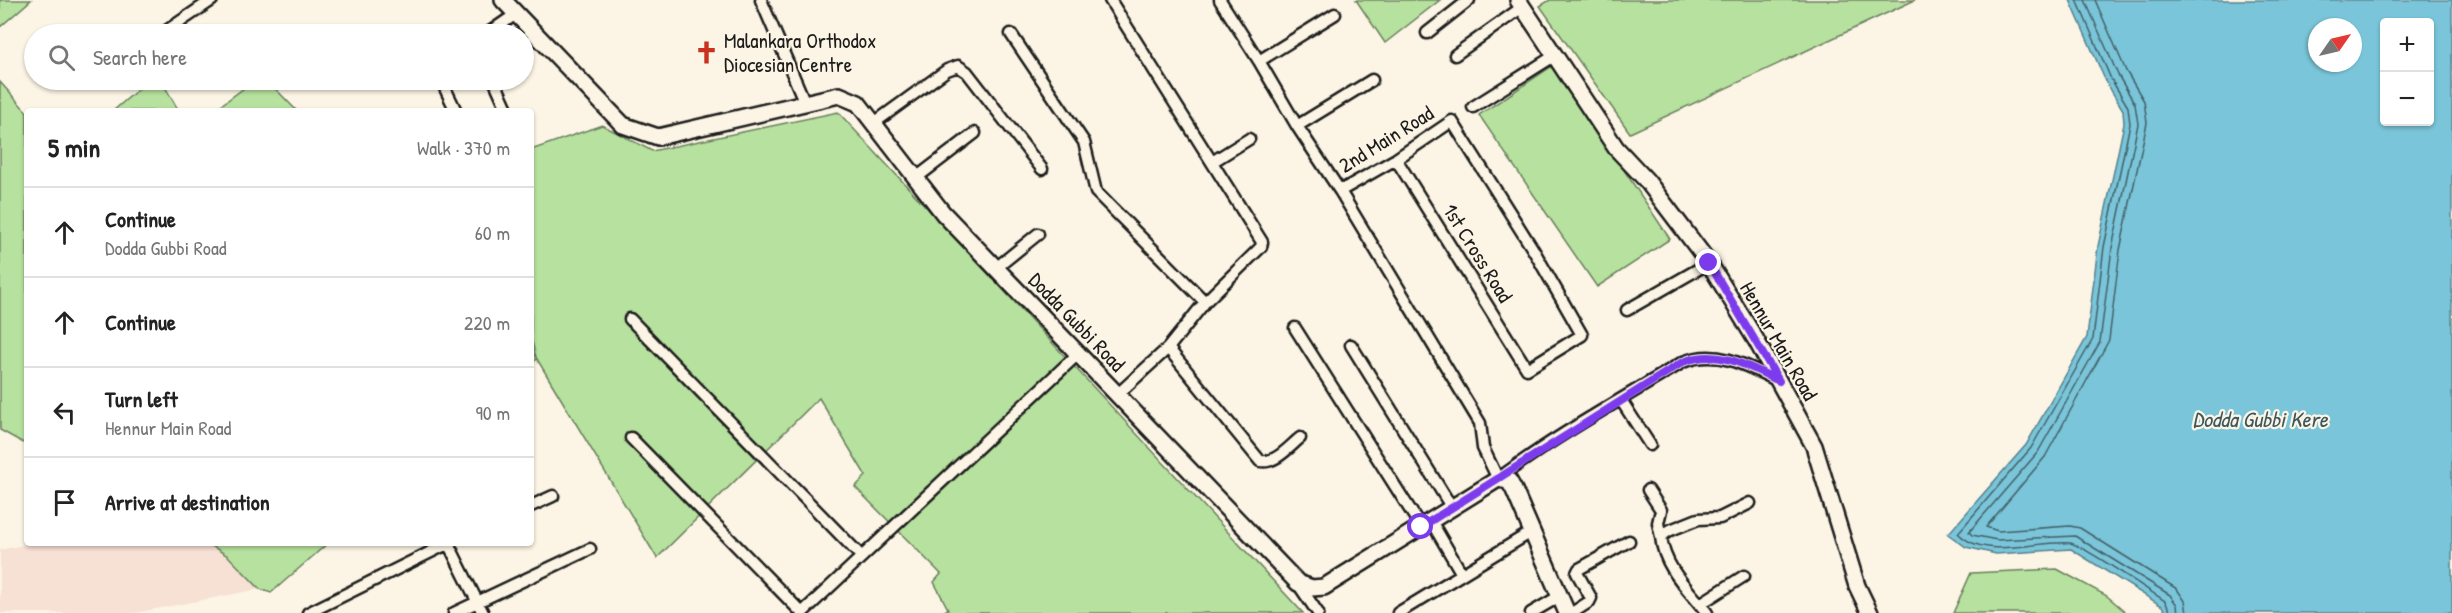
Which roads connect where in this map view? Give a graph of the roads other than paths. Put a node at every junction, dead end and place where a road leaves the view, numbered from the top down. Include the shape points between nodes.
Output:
1 (213, 0) edge
2 (503, 0) edge
3 (761, 0) edge
4 (1110, 0) edge
5 (1220, 0) edge
6 (1469, 0) edge
7 (1520, 4) edge
8 (516, 14) junction
9 (1335, 14) dead end
10 (177, 24) edge
11 (502, 24) edge
12 (526, 24) edge
13 (534, 32) edge
14 (1427, 33) dead end
15 (1011, 34) dead end
16 (1455, 54) dead end
17 (1554, 56) junction
18 (1259, 62) junction
19 (1372, 80) dead end
20 (446, 90) edge
21 (499, 90) edge
22 (805, 103) junction
23 (1473, 107) dead end
24 (455, 108) edge
25 (507, 108) edge
26 (873, 123) junction
27 (1297, 126) junction
28 (975, 134) dead end
29 (1249, 139) dead end
30 (1396, 159) junction
31 (1212, 162) junction
32 (1042, 169) dead end
33 (916, 178) junction
34 (1340, 191) junction
35 (1038, 234) dead end
36 (1709, 263) junction
37 (996, 268) junction
38 (1206, 302) junction
39 (1627, 310) dead end
40 (630, 319) dead end
41 (1295, 328) dead end
42 (1351, 345) dead end
43 (1168, 348) junction
44 (1079, 353) junction
45 (1527, 369) joint
46 (1779, 381) junction
47 (1118, 394) junction
48 (1621, 400) junction
49 (631, 438) dead end
50 (1300, 438) dead end
51 (1650, 446) dead end
52 (1498, 479) junction
53 (1648, 490) dead end
54 (553, 496) dead end
55 (1750, 503) dead end
56 (534, 505) edge
57 (1452, 508) junction
58 (1426, 524) junction
59 (1533, 531) junction
60 (1661, 537) junction
61 (1629, 541) dead end
62 (443, 546) edge
63 (450, 546) edge
64 (590, 549) dead end
65 (861, 556) junction
66 (1462, 574) junction
67 (1743, 576) dead end
68 (1298, 584) junction
69 (1560, 596) junction
70 (477, 602) junction
71 (1700, 604) junction
72 (308, 613) edge
73 (454, 613) edge
74 (483, 613) edge
75 (802, 613) edge
76 (1318, 613) edge
77 (1398, 613) edge
78 (1531, 613) edge
79 (1567, 613) edge
80 (1572, 613) edge
81 (1707, 613) edge
82 (1870, 613) edge

1 - 10 street
2 - 8 street, Dodda Gubbi Road
3 - 22 street
4 - 31 street
5 - 18 street
6 - 14 street
7 - 16 street
7 - 17 street, Hennur Main Road
8 - 11 street
8 - 12 street, Dodda Gubbi Road
9 - 18 street
13 - 22 street, Dodda Gubbi Road via 624,124 658,137
15 - 38 street via 1084,142 1096,192
17 - 23 street
17 - 36 street, Hennur Main Road via 1616,148 1647,181
18 - 27 street
19 - 27 street
20 - 24 street
21 - 25 street
22 - 26 street, Dodda Gubbi Road via 839,95 858,103
26 - 32 street via 958,66 967,72
26 - 33 street, Dodda Gubbi Road
27 - 34 street
28 - 33 street
29 - 31 street
30 - 34 street, 2nd Main Road
30 - 45 street, 1st Cross Road
30 - 45 street, 2nd Main Road via 1452,121 1534,251 1582,335
31 - 38 street via 1262,242
33 - 37 street, Dodda Gubbi Road via 943,213
34 - 52 street via 1480,423 1483,448
35 - 37 street
36 - 39 street
36 - 46 street, Hennur Main Road
37 - 44 street, Dodda Gubbi Road
38 - 43 street
40 - 65 street
41 - 58 street
42 - 57 street
43 - 47 street
43 - 50 street via 1260,461 1273,460
44 - 47 street, Dodda Gubbi Road
44 - 65 street
46 - 48 street via 1732,360 1708,355 1683,362
46 - 82 street, Hennur Main Road via 1814,446 1857,586
47 - 68 street, Dodda Gubbi Road
48 - 51 street
48 - 52 street
49 - 75 street
52 - 57 street
52 - 59 street via 1509,481
53 - 60 street via 1661,510
54 - 56 street
55 - 60 street via 1720,518 1698,519
57 - 58 street
58 - 66 street
58 - 68 street via 1324,587
59 - 66 street
59 - 69 street
60 - 71 street via 1663,552 1674,572
61 - 80 street via 1579,568 1577,573 1591,598
62 - 72 street
63 - 70 street
64 - 70 street
65 - 75 street
66 - 77 street
67 - 71 street
68 - 76 street
69 - 78 street
69 - 79 street
70 - 73 street
70 - 74 street
71 - 81 street

